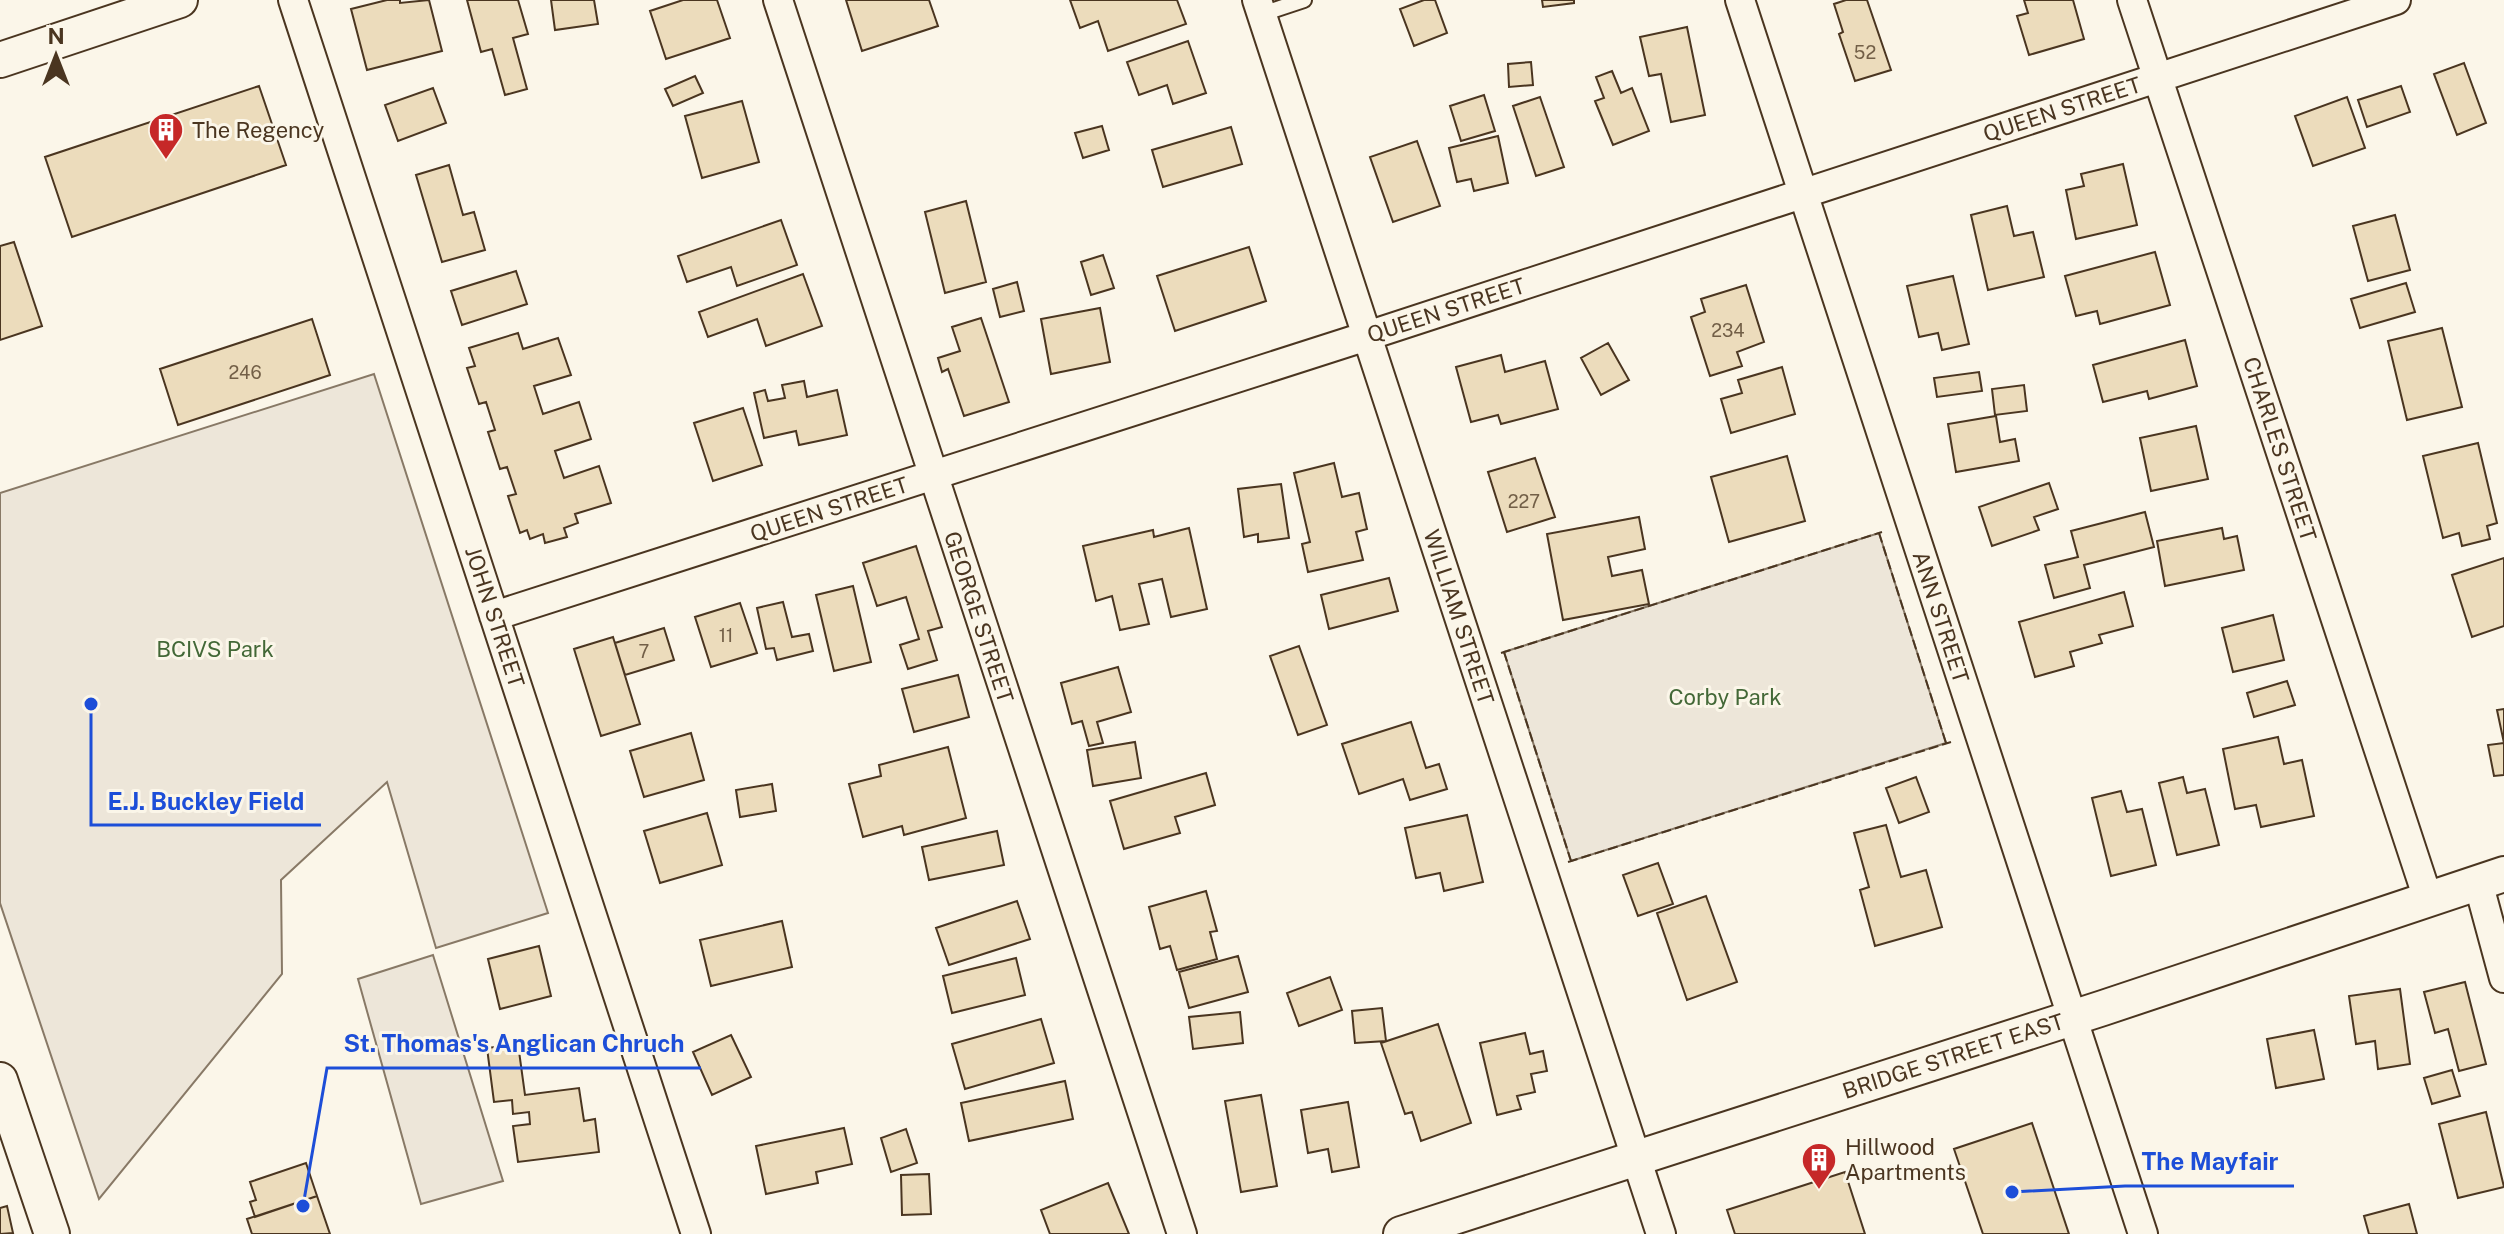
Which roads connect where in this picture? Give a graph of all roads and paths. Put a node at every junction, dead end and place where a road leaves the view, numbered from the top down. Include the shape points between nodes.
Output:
1 (180, 0) edge
2 (293, 0) edge
3 (778, 0) edge
4 (1304, 0) edge
5 (1740, 0) edge
6 (2132, 0) edge
7 (2396, 0) edge
8 (1259, 7) edge
9 (0, 60) edge
10 (2158, 77) junction
11 (1803, 193) junction
12 (1367, 336) junction
13 (933, 476) junction
14 (494, 616) junction
15 (2491, 878) edge
16 (2428, 899) junction
17 (2504, 978) edge
18 (2071, 1018) junction
19 (0, 1080) edge
20 (1635, 1158) junction
21 (52, 1234) edge
22 (696, 1234) edge
23 (1182, 1234) edge
24 (1401, 1234) edge
25 (1661, 1234) edge
26 (2143, 1234) edge

1 - 9 street
2 - 14 street, JOHN STREET
3 - 13 street, GEORGE STREET
4 - 8 lane
5 - 11 street, ANN STREET
6 - 10 street, CHARLES STREET
7 - 10 street, QUEEN STREET
8 - 12 street, WILLIAM STREET
10 - 11 street, QUEEN STREET
10 - 16 street, CHARLES STREET
11 - 12 street, QUEEN STREET
11 - 18 street, ANN STREET
12 - 13 street, QUEEN STREET
12 - 20 street, WILLIAM STREET
13 - 14 street, QUEEN STREET
13 - 23 street, GEORGE STREET
14 - 22 street, JOHN STREET
15 - 16 street, BRIDGE STREET EAST
15 - 17 street
16 - 18 street, BRIDGE STREET EAST
18 - 20 street, BRIDGE STREET EAST
18 - 26 street, ANN STREET
19 - 21 street
20 - 24 street, BRIDGE STREET EAST
20 - 25 street, WILLIAM STREET

